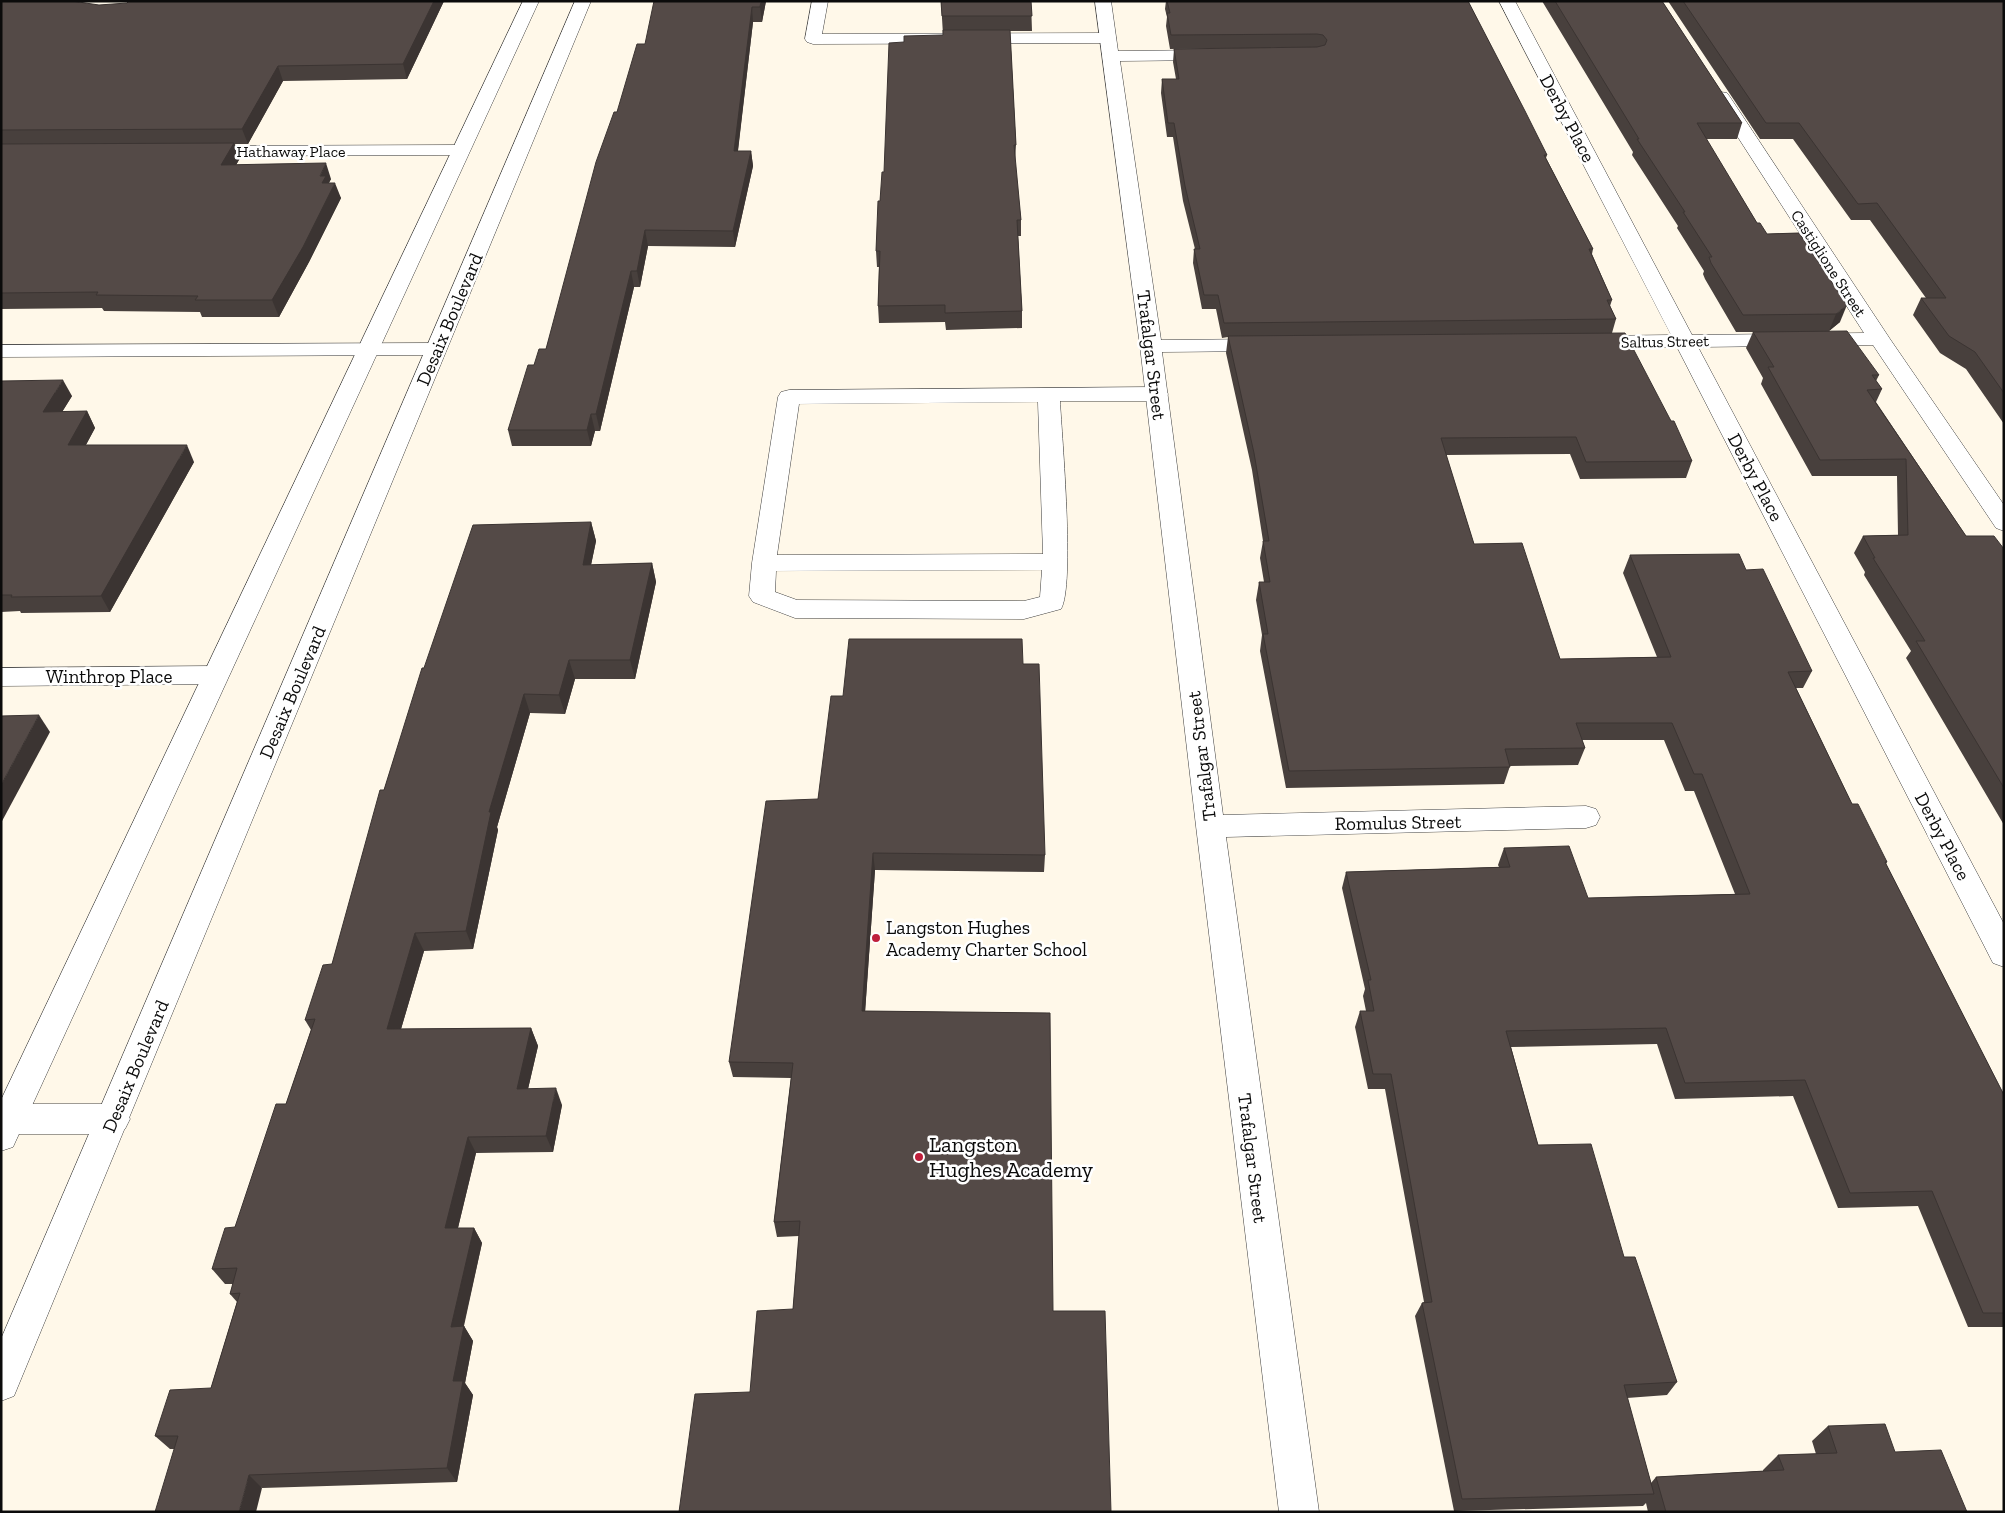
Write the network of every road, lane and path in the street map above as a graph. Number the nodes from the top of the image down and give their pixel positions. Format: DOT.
graph roads {
  1 [pos="531,1"];
  2 [pos="582,1"];
  3 [pos="820,1"];
  4 [pos="1103,1"];
  5 [pos="1507,1"];
  6 [pos="1109,47"];
  7 [pos="1227,55"];
  8 [pos="1712,84"];
  9 [pos="461,150"];
  10 [pos="181,151"];
  11 [pos="1879,339"];
  12 [pos="1685,341"];
  13 [pos="1576,342"];
  14 [pos="1280,345"];
  15 [pos="1151,346"];
  16 [pos="368,349"];
  17 [pos="436,349"];
  18 [pos="1,351"];
  19 [pos="1157,394"];
  20 [pos="1049,395"];
  21 [pos="2004,523"];
  22 [pos="1055,562"];
  23 [pos="764,563"];
  24 [pos="216,675"];
  25 [pos="1,677"];
  26 [pos="1586,817"];
  27 [pos="1210,826"];
  28 [pos="2004,954"];
  29 [pos="113,1119"];
  30 [pos="4,1124"];
  31 [pos="1,1383"];
  32 [pos="1299,1512"];
  1 -- 9 [label="street"];
  2 -- 17 [label="street, Desaix Boulevard"];
  3 -- 6 [label="street"];
  4 -- 6 [label="street, Trafalgar Street"];
  5 -- 12 [label="street, Derby Place"];
  6 -- 7 [label="street"];
  6 -- 15 [label="street, Trafalgar Street"];
  8 -- 11 [label="street, Castiglione Street"];
  9 -- 10 [label="street, Hathaway Place"];
  9 -- 16 [label="street"];
  11 -- 12 [label="street, Saltus Street"];
  11 -- 21 [label="street, Castiglione Street"];
  12 -- 13 [label="street, Saltus Street"];
  12 -- 28 [label="street, Derby Place"];
  14 -- 15 [label="street"];
  15 -- 19 [label="street, Trafalgar Street"];
  16 -- 17 [label="street"];
  16 -- 18 [label="street"];
  16 -- 24 [label="street"];
  17 -- 29 [label="street, Desaix Boulevard"];
  19 -- 20 [label="street"];
  19 -- 27 [label="street, Trafalgar Street"];
  20 -- 22 [label="street"];
  20 -- 23 [label="street"];
  22 -- 23 [label="street"];
  22 -- 23 [label="street"];
  24 -- 25 [label="street, Winthrop Place"];
  24 -- 30 [label="street"];
  26 -- 27 [label="street, Romulus Street"];
  27 -- 32 [label="street, Trafalgar Street"];
  29 -- 30 [label="street"];
  29 -- 31 [label="street, Desaix Boulevard"];
}
